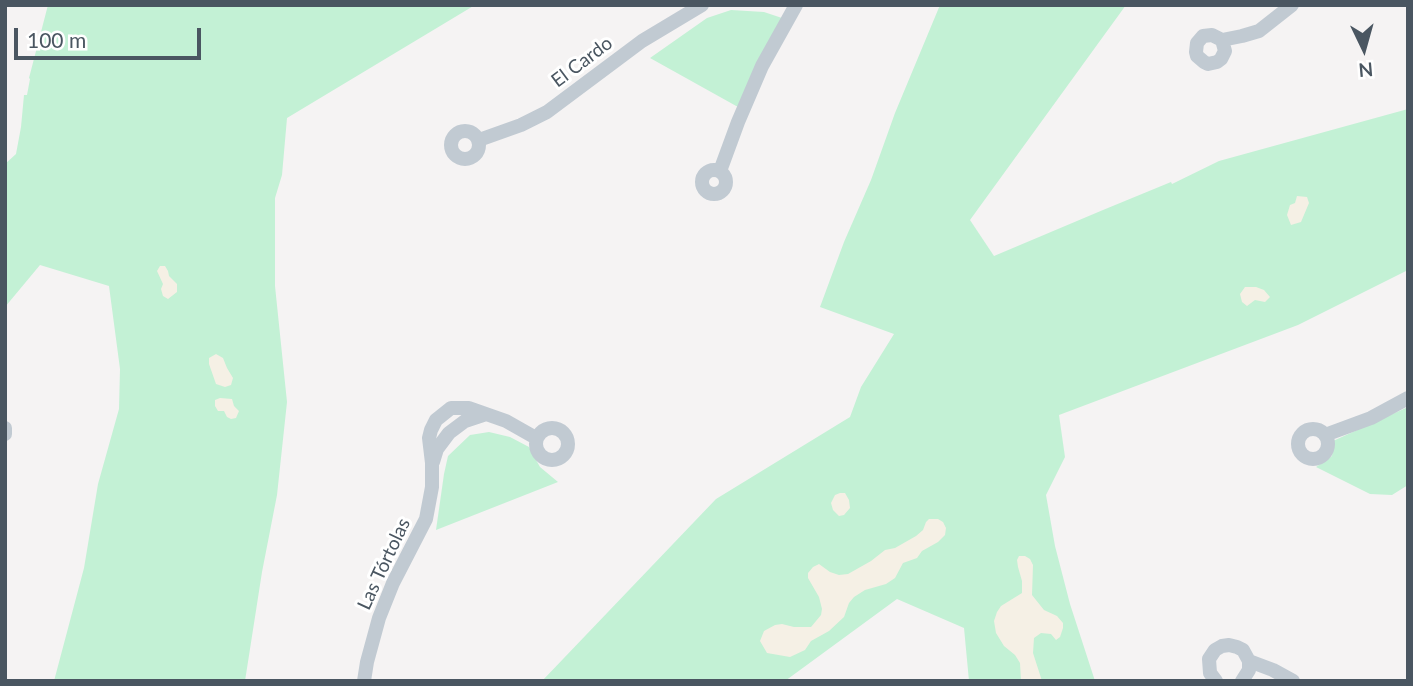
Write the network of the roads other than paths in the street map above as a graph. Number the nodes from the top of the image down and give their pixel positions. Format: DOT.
graph roads {
  1 [pos="702,5"];
  2 [pos="796,5"];
  3 [pos="1292,5"];
  4 [pos="1222,40"];
  5 [pos="479,140"];
  6 [pos="720,171"];
  7 [pos="1408,398"];
  8 [pos="5,428"];
  9 [pos="5,434"];
  10 [pos="1325,435"];
  11 [pos="536,439"];
  12 [pos="1249,662"];
  13 [pos="364,681"];
  14 [pos="1216,681"];
  15 [pos="1242,681"];
  16 [pos="1293,681"];
  1 -- 5 [label="street, El Cardo"];
  2 -- 6 [label="street"];
  3 -- 4 [label="street"];
  7 -- 10 [label="street"];
  8 -- 9 [label="street"];
  11 -- 13 [label="street, Las Tórtolas"];
  12 -- 14 [label="street"];
  12 -- 15 [label="street"];
  12 -- 16 [label="street"];
}
